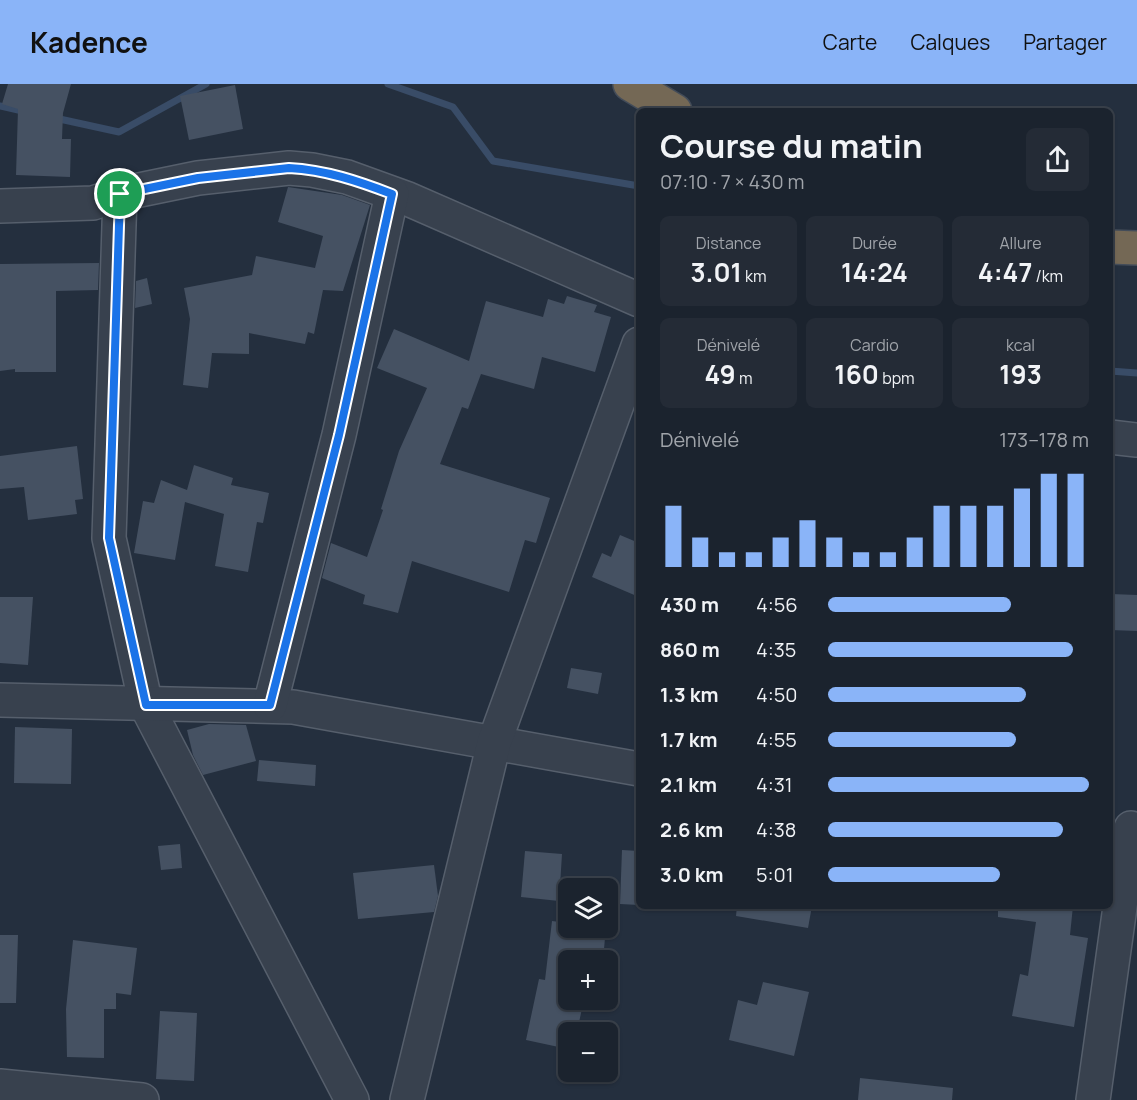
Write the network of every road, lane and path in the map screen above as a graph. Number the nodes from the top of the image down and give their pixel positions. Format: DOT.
graph roads {
  1 [pos="630,84"];
  2 [pos="670,108"];
  3 [pos="120,194"];
  4 [pos="392,194"];
  5 [pos="0,206"];
  6 [pos="1113,247"];
  7 [pos="1137,248"];
  8 [pos="636,299"];
  9 [pos="636,352"];
  10 [pos="1113,437"];
  11 [pos="1137,440"];
  12 [pos="0,700"];
  13 [pos="146,705"];
  14 [pos="270,705"];
  15 [pos="494,743"];
  16 [pos="636,768"];
  17 [pos="1126,826"];
  18 [pos="0,1086"];
  19 [pos="142,1100"];
  20 [pos="352,1100"];
  21 [pos="407,1100"];
  22 [pos="1093,1100"];
  1 -- 2 [label="highway"];
  3 -- 4 [label="street"];
  3 -- 5 [label="street"];
  3 -- 13 [label="street"];
  4 -- 8 [label="street"];
  4 -- 14 [label="street"];
  6 -- 7 [label="highway"];
  9 -- 15 [label="street"];
  10 -- 11 [label="street"];
  12 -- 13 [label="street"];
  13 -- 14 [label="street"];
  13 -- 20 [label="street"];
  14 -- 15 [label="street"];
  15 -- 16 [label="street"];
  15 -- 21 [label="street"];
  17 -- 22 [label="street"];
  18 -- 19 [label="street"];
}
